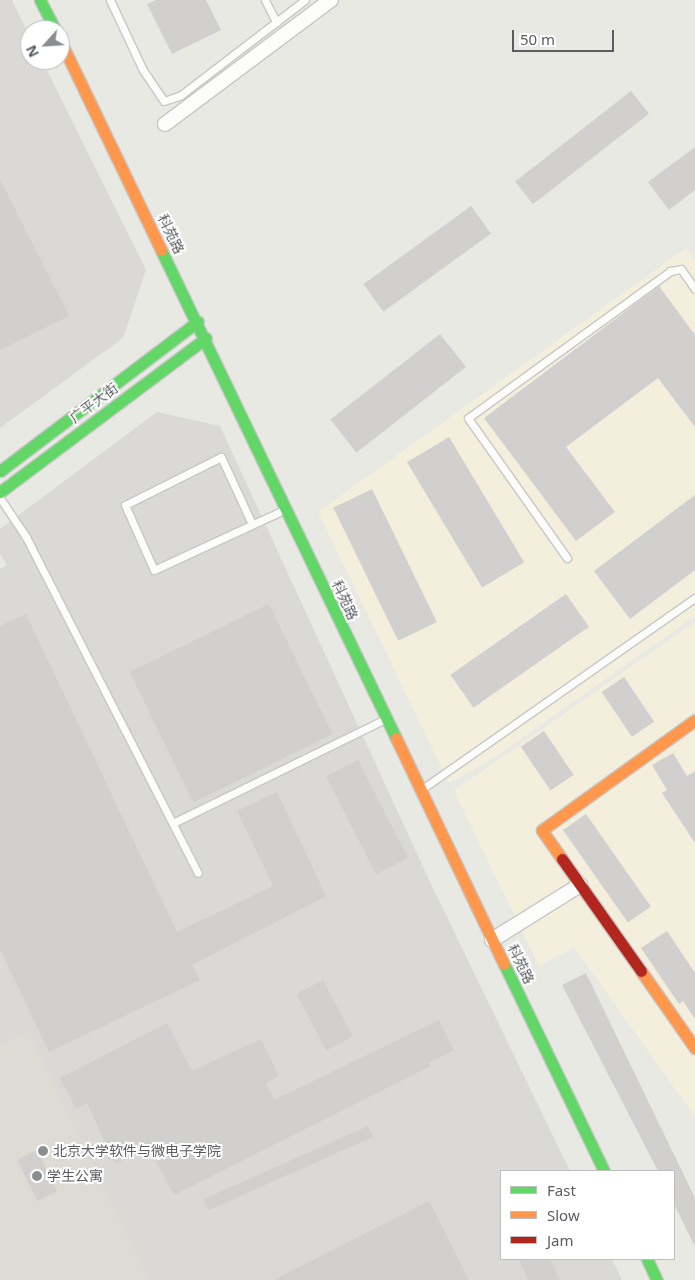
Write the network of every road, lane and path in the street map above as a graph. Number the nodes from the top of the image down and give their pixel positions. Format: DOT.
graph roads {
  1 [pos="40,0"];
  2 [pos="110,0"];
  3 [pos="265,0"];
  4 [pos="305,0"];
  5 [pos="331,0"];
  6 [pos="50,20"];
  7 [pos="276,22"];
  8 [pos="70,60"];
  9 [pos="165,124"];
  10 [pos="695,289"];
  11 [pos="198,321"];
  12 [pos="206,338"];
  13 [pos="0,471"];
  14 [pos="0,492"];
  15 [pos="0,498"];
  16 [pos="286,509"];
  17 [pos="252,524"];
  18 [pos="567,558"];
  19 [pos="695,598"];
  20 [pos="385,718"];
  21 [pos="695,720"];
  22 [pos="419,790"];
  23 [pos="173,823"];
  24 [pos="198,873"];
  25 [pos="580,884"];
  26 [pos="492,940"];
  27 [pos="695,1048"];
  28 [pos="604,1170"];
  29 [pos="647,1260"];
  30 [pos="657,1280"];
  1 -- 6 [label="street"];
  2 -- 7 [label="lane"];
  3 -- 7 [label="lane"];
  4 -- 7 [label="lane"];
  5 -- 9 [label="street"];
  8 -- 11 [label="street, 科苑路"];
  10 -- 18 [label="lane"];
  11 -- 12 [label="street, 科苑路"];
  11 -- 13 [label="street, 广平大街"];
  12 -- 14 [label="street, 广平大街"];
  12 -- 16 [label="street, 科苑路"];
  15 -- 23 [label="lane"];
  16 -- 17 [label="lane"];
  16 -- 20 [label="street, 科苑路"];
  17 -- 17 [label="lane"];
  19 -- 22 [label="lane"];
  20 -- 22 [label="street, 科苑路"];
  20 -- 23 [label="lane"];
  21 -- 25 [label="street"];
  22 -- 26 [label="street, 科苑路"];
  23 -- 24 [label="lane"];
  25 -- 26 [label="street"];
  25 -- 27 [label="street"];
  26 -- 28 [label="street, 科苑路"];
  29 -- 30 [label="street"];
}
